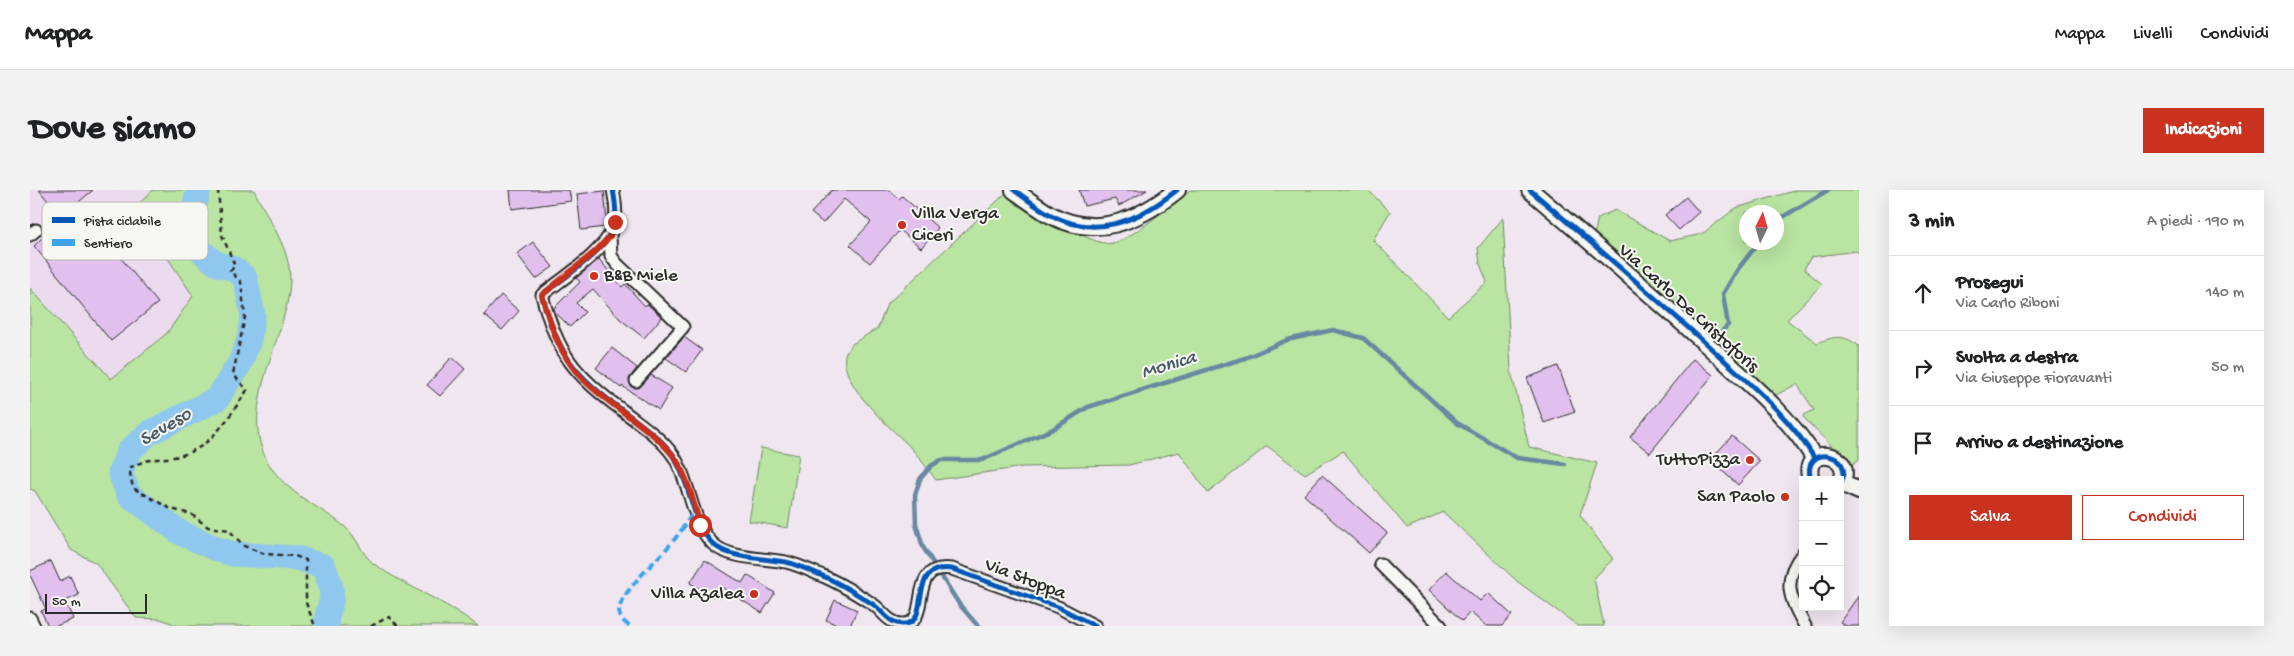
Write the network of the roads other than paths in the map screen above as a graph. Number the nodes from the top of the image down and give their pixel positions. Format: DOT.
graph roads {
  1 [pos="613,190"];
  2 [pos="1014,190"];
  3 [pos="1530,190"];
  4 [pos="1168,193"];
  5 [pos="610,236"];
  6 [pos="636,381"];
  7 [pos="1815,459"];
  8 [pos="1811,476"];
  9 [pos="1844,476"];
  10 [pos="1844,484"];
  11 [pos="1859,491"];
  12 [pos="1799,560"];
  13 [pos="1380,564"];
  14 [pos="30,618"];
  15 [pos="34,626"];
  16 [pos="1095,626"];
  17 [pos="1441,626"];
  18 [pos="1805,626"];
  1 -- 5 [label="street"];
  2 -- 4 [label="main road"];
  3 -- 7 [label="main road, Via Carlo De Cristoforis"];
  5 -- 6 [label="street"];
  5 -- 16 [label="street, Via Stoppa"];
  7 -- 8 [label="main road"];
  7 -- 9 [label="main road"];
  10 -- 11 [label="main road"];
  12 -- 18 [label="street"];
  13 -- 17 [label="street"];
  14 -- 15 [label="street"];
}
